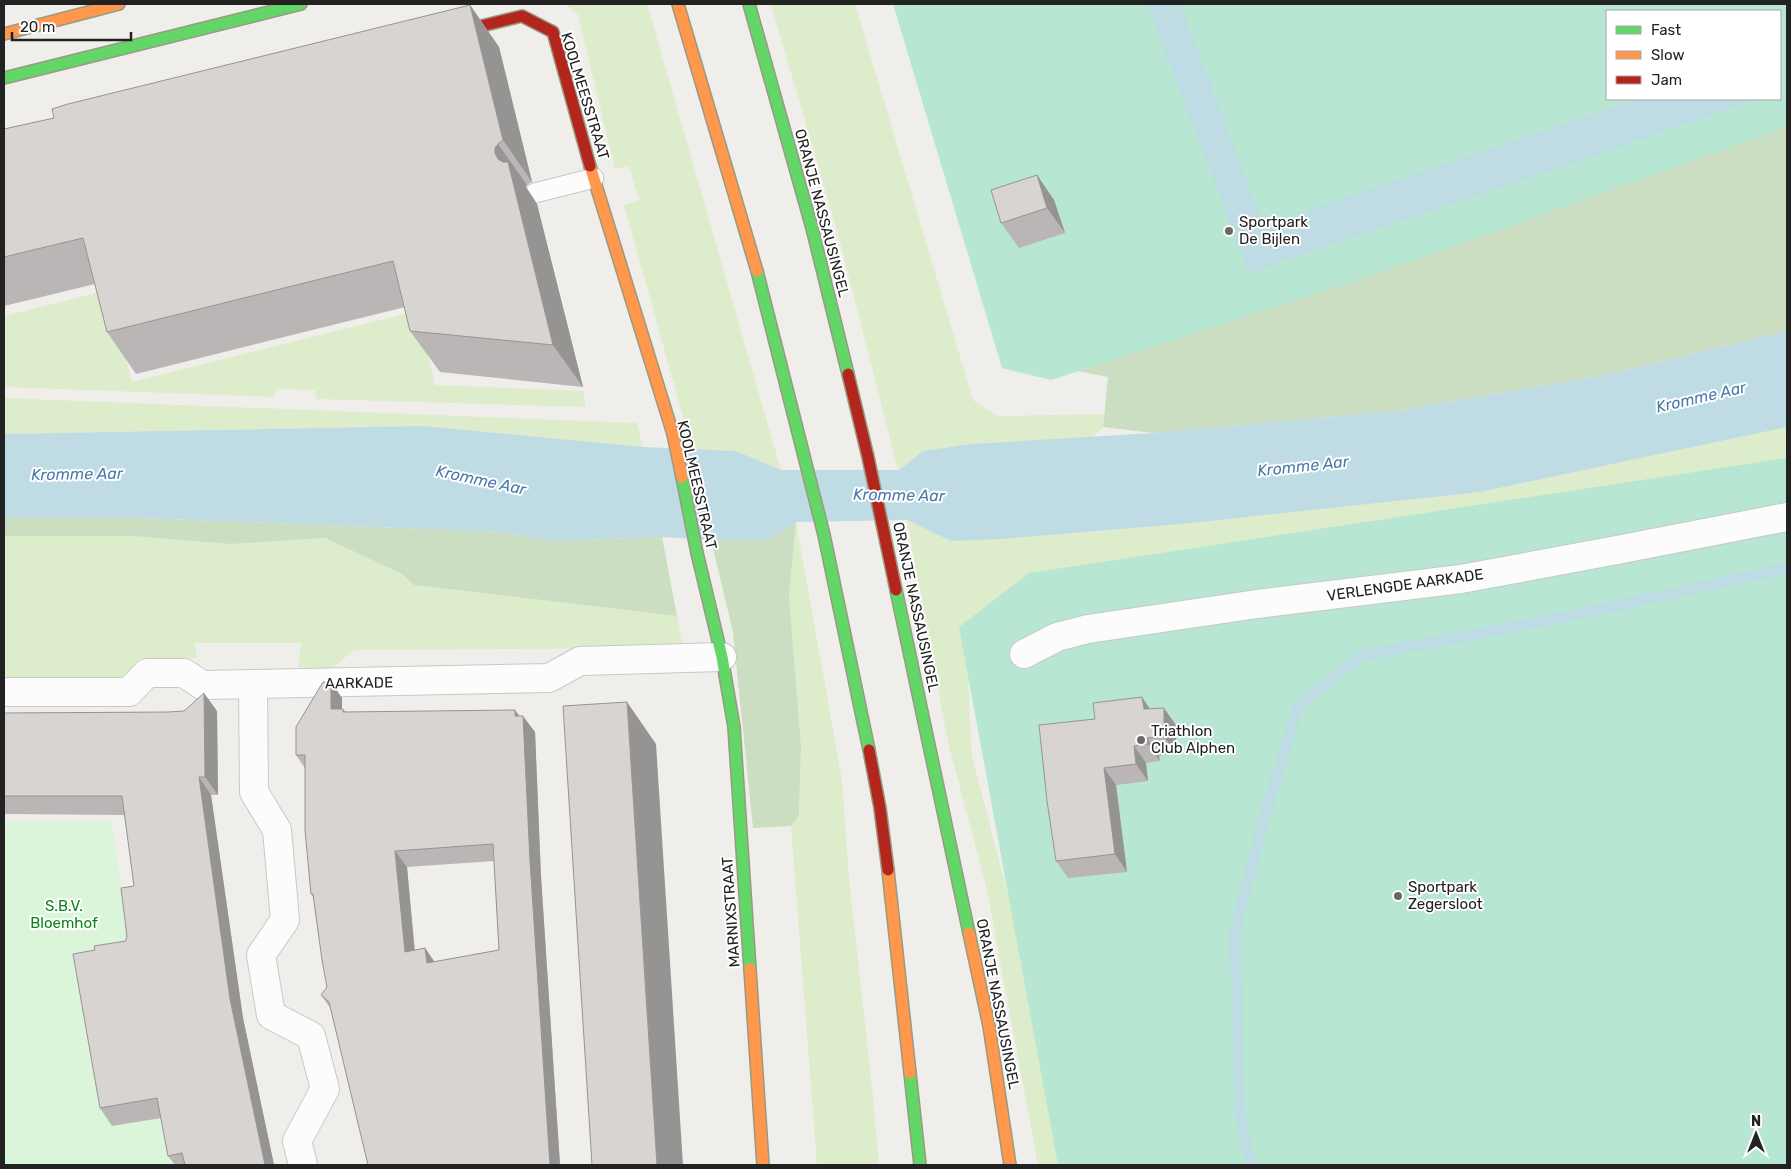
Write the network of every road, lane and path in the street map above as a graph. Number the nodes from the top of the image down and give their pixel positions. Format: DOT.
graph roads {
  1 [pos="118,4"];
  2 [pos="301,4"];
  3 [pos="678,4"];
  4 [pos="749,4"];
  5 [pos="4,34"];
  6 [pos="436,38"];
  7 [pos="4,78"];
  8 [pos="594,178"];
  9 [pos="535,193"];
  10 [pos="1787,517"];
  11 [pos="1024,654"];
  12 [pos="722,657"];
  13 [pos="253,685"];
  14 [pos="4,692"];
  15 [pos="303,1165"];
  16 [pos="763,1165"];
  17 [pos="920,1165"];
  18 [pos="1010,1165"];
  1 -- 5 [label="main road"];
  2 -- 7 [label="main road"];
  3 -- 17 [label="main road"];
  4 -- 18 [label="main road, ORANJE NASSAUSINGEL"];
  6 -- 8 [label="main road, KOOLMEESSTRAAT"];
  8 -- 9 [label="lane"];
  8 -- 12 [label="main road, KOOLMEESSTRAAT"];
  10 -- 11 [label="street, VERLENGDE AARKADE"];
  12 -- 13 [label="street, AARKADE"];
  12 -- 16 [label="main road, MARNIXSTRAAT"];
  13 -- 14 [label="street, AARKADE"];
  13 -- 15 [label="street"];
}
